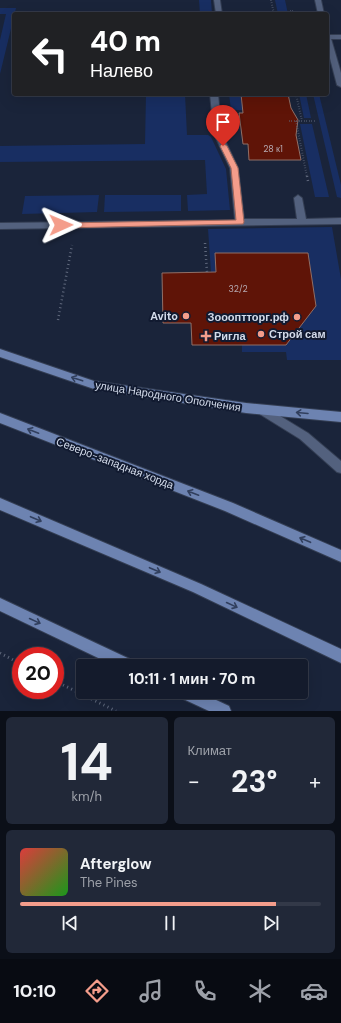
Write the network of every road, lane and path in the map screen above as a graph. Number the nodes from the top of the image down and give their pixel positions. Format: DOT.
graph roads {
  1 [pos="217,0"];
  2 [pos="271,0"];
  3 [pos="318,0"];
  4 [pos="290,11"];
  5 [pos="294,11"];
  6 [pos="219,12"];
  7 [pos="274,12"];
  8 [pos="321,12"];
  9 [pos="329,36"];
  10 [pos="341,37"];
  11 [pos="329,43"];
  12 [pos="341,85"];
  13 [pos="214,96"];
  14 [pos="296,96"];
  15 [pos="289,121"];
  16 [pos="296,121"];
  17 [pos="302,121"];
  18 [pos="315,121"];
  19 [pos="309,187"];
  20 [pos="298,198"];
  21 [pos="302,221"];
  22 [pos="341,221"];
  23 [pos="240,222"];
  24 [pos="204,223"];
  25 [pos="76,225"];
  26 [pos="0,226"];
  27 [pos="207,272"];
  28 [pos="58,320"];
  29 [pos="0,353"];
  30 [pos="262,410"];
  31 [pos="341,417"];
  32 [pos="0,418"];
  33 [pos="341,468"];
  34 [pos="0,504"];
  35 [pos="341,556"];
  36 [pos="0,604"];
  37 [pos="0,653"];
  38 [pos="341,656"];
  39 [pos="12,659"];
  40 [pos="114,659"];
  41 [pos="64,685"];
  42 [pos="199,699"];
  43 [pos="116,711"];
  44 [pos="224,711"];
  1 -- 6 [label="street"];
  2 -- 7 [label="path"];
  3 -- 8 [label="street"];
  4 -- 5 [label="path"];
  9 -- 10 [label="street"];
  11 -- 12 [label="street"];
  13 -- 23 [label="street"];
  14 -- 17 [label="path"];
  15 -- 16 [label="path"];
  16 -- 17 [label="path"];
  16 -- 19 [label="path"];
  17 -- 18 [label="path"];
  20 -- 21 [label="street"];
  21 -- 22 [label="street"];
  21 -- 23 [label="street"];
  23 -- 24 [label="street"];
  24 -- 25 [label="street"];
  24 -- 27 [label="path"];
  25 -- 26 [label="street"];
  25 -- 28 [label="path"];
  30 -- 29 [label="main road, улица Народного Ополчения, one-way"];
  31 -- 30 [label="main road, улица Народного Ополчения, one-way"];
  30 -- 33 [label="street"];
  35 -- 32 [label="main road, Северо-западная хорда, one-way"];
  34 -- 38 [label="main road, one-way"];
  36 -- 40 [label="main road, one-way"];
  37 -- 39 [label="path"];
  41 -- 43 [label="path"];
  42 -- 44 [label="main road"];
}
